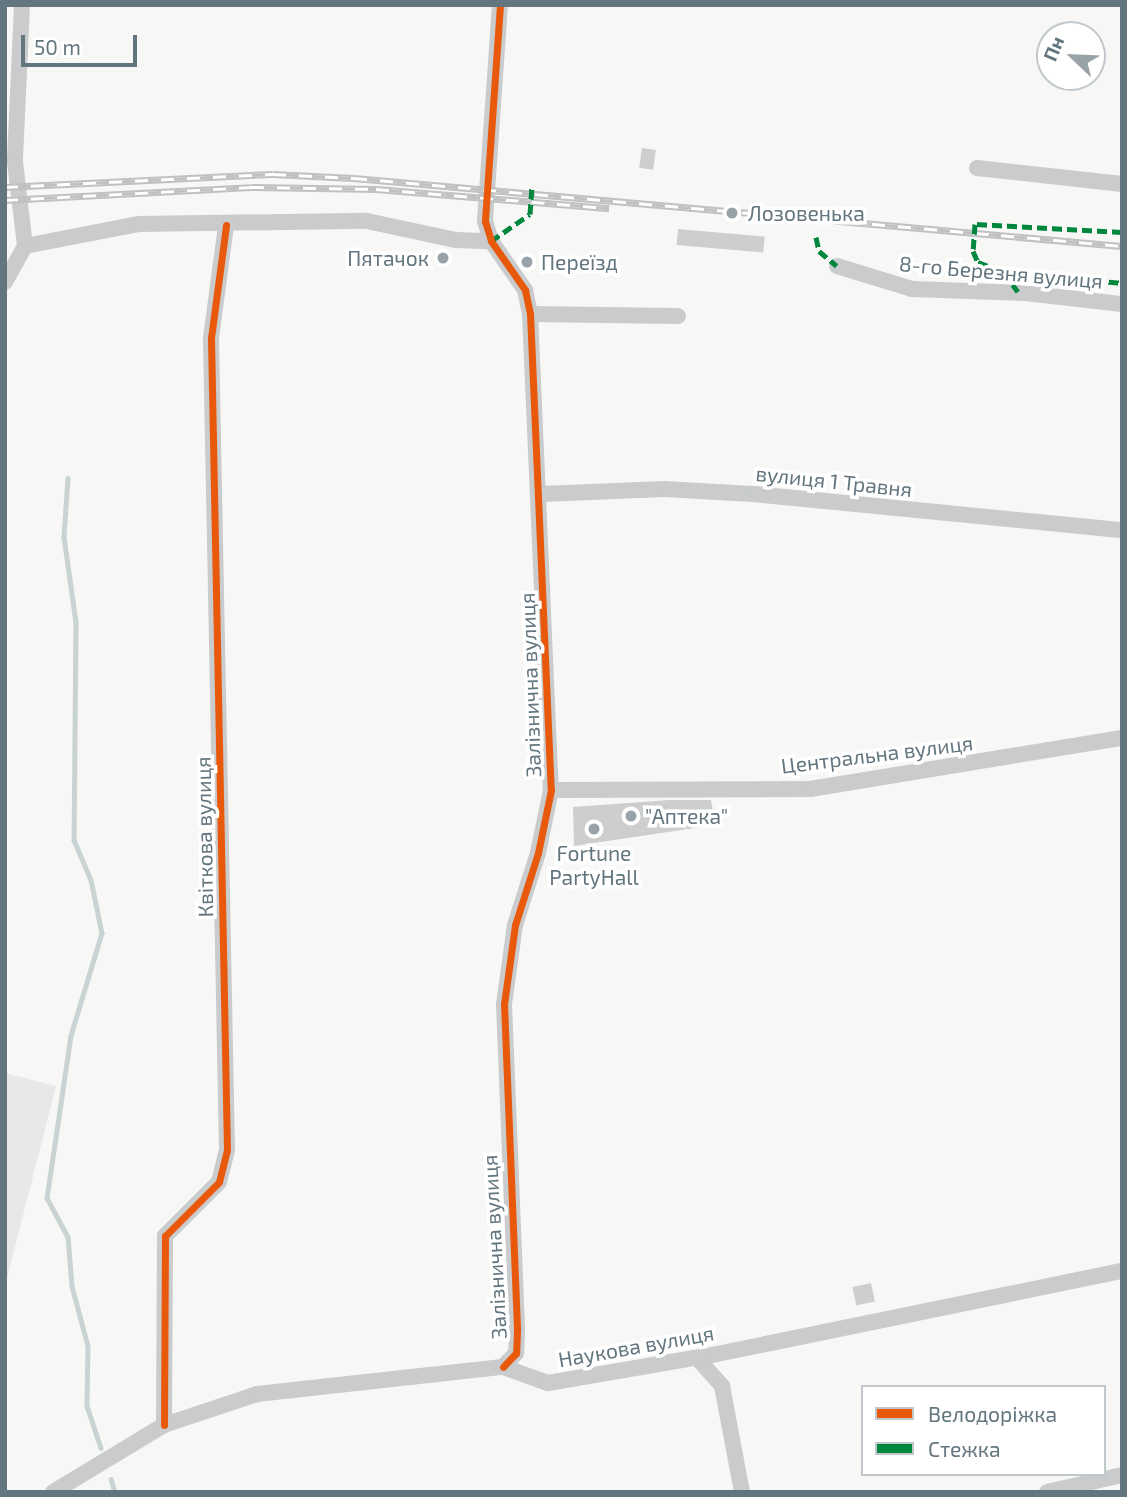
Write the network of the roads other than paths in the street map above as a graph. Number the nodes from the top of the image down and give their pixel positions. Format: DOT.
graph roads {
  1 [pos="22,5"];
  2 [pos="500,5"];
  3 [pos="977,168"];
  4 [pos="1122,184"];
  5 [pos="226,225"];
  6 [pos="491,241"];
  7 [pos="25,246"];
  8 [pos="838,266"];
  9 [pos="5,282"];
  10 [pos="1122,304"];
  11 [pos="530,314"];
  12 [pos="678,316"];
  13 [pos="542,495"];
  14 [pos="1122,530"];
  15 [pos="1122,738"];
  16 [pos="551,790"];
  17 [pos="1122,1271"];
  18 [pos="697,1358"];
  19 [pos="503,1367"];
  20 [pos="164,1425"];
  21 [pos="1122,1475"];
  22 [pos="61,1489"];
  23 [pos="1071,1489"];
  24 [pos="742,1492"];
  25 [pos="1047,1492"];
  1 -- 7 [label="street"];
  2 -- 6 [label="street"];
  3 -- 4 [label="street"];
  5 -- 6 [label="street"];
  5 -- 7 [label="street"];
  5 -- 20 [label="street, Квіткова вулиця"];
  6 -- 11 [label="street, Залізнична вулиця"];
  7 -- 9 [label="street"];
  8 -- 10 [label="street, 8-го Березня вулиця"];
  11 -- 12 [label="street"];
  11 -- 13 [label="street, Залізнична вулиця"];
  13 -- 14 [label="street, вулиця 1 Травня"];
  13 -- 16 [label="street, Залізнична вулиця"];
  15 -- 16 [label="street, Центральна вулиця"];
  16 -- 19 [label="street, Залізнична вулиця"];
  17 -- 18 [label="street, Наукова вулиця"];
  18 -- 19 [label="street, Наукова вулиця"];
  18 -- 24 [label="street"];
  19 -- 20 [label="street, Наукова вулиця"];
  20 -- 22 [label="street, Наукова вулиця"];
  21 -- 23 [label="street"];
  23 -- 25 [label="street"];
}
